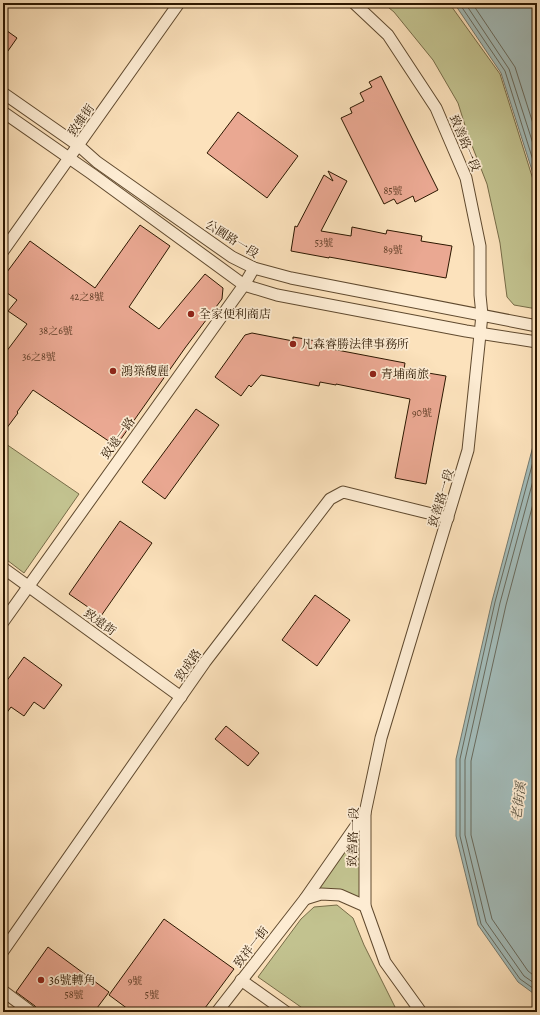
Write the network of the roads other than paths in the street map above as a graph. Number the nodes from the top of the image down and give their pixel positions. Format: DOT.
graph roads {
  1 [pos="179,3"];
  2 [pos="354,3"];
  3 [pos="3,93"];
  4 [pos="3,112"];
  5 [pos="79,146"];
  6 [pos="69,158"];
  7 [pos="3,251"];
  8 [pos="254,268"];
  9 [pos="244,286"];
  10 [pos="482,315"];
  11 [pos="537,326"];
  12 [pos="480,333"];
  13 [pos="537,342"];
  14 [pos="448,518"];
  15 [pos="3,568"];
  16 [pos="28,586"];
  17 [pos="3,622"];
  18 [pos="181,697"];
  19 [pos="365,813"];
  20 [pos="305,899"];
  21 [pos="365,906"];
  22 [pos="3,951"];
  23 [pos="241,980"];
  24 [pos="3,991"];
  25 [pos="31,1012"];
  26 [pos="217,1012"];
  27 [pos="286,1012"];
  28 [pos="421,1012"];
  1 -- 5 [label="street, 致維街"];
  2 -- 10 [label="street, 致善路一段"];
  3 -- 5 [label="street, 公園路一段"];
  4 -- 6 [label="street"];
  5 -- 6 [label="street, 致維街"];
  5 -- 8 [label="street, 公園路一段"];
  6 -- 7 [label="street, 致維街"];
  6 -- 9 [label="street"];
  8 -- 9 [label="street, 致遠一路"];
  8 -- 10 [label="street, 公園路一段"];
  9 -- 12 [label="street"];
  9 -- 16 [label="street, 致遠一路"];
  10 -- 11 [label="street, 公園路一段"];
  10 -- 12 [label="street, 致善路一段"];
  12 -- 13 [label="street"];
  12 -- 14 [label="street, 致善路一段"];
  14 -- 18 [label="street, 致成路"];
  14 -- 19 [label="street, 致善路一段"];
  15 -- 16 [label="street, 致遠街"];
  16 -- 17 [label="street, 致遠一路"];
  16 -- 18 [label="street, 致遠街"];
  18 -- 22 [label="street, 致成路"];
  19 -- 20 [label="street, 致祥一街"];
  19 -- 21 [label="street, 致善路一段"];
  20 -- 21 [label="street"];
  20 -- 23 [label="street, 致祥一街"];
  21 -- 28 [label="street, 致善路一段"];
  23 -- 26 [label="street, 致祥一街"];
  23 -- 27 [label="street"];
  24 -- 25 [label="street"];
}
